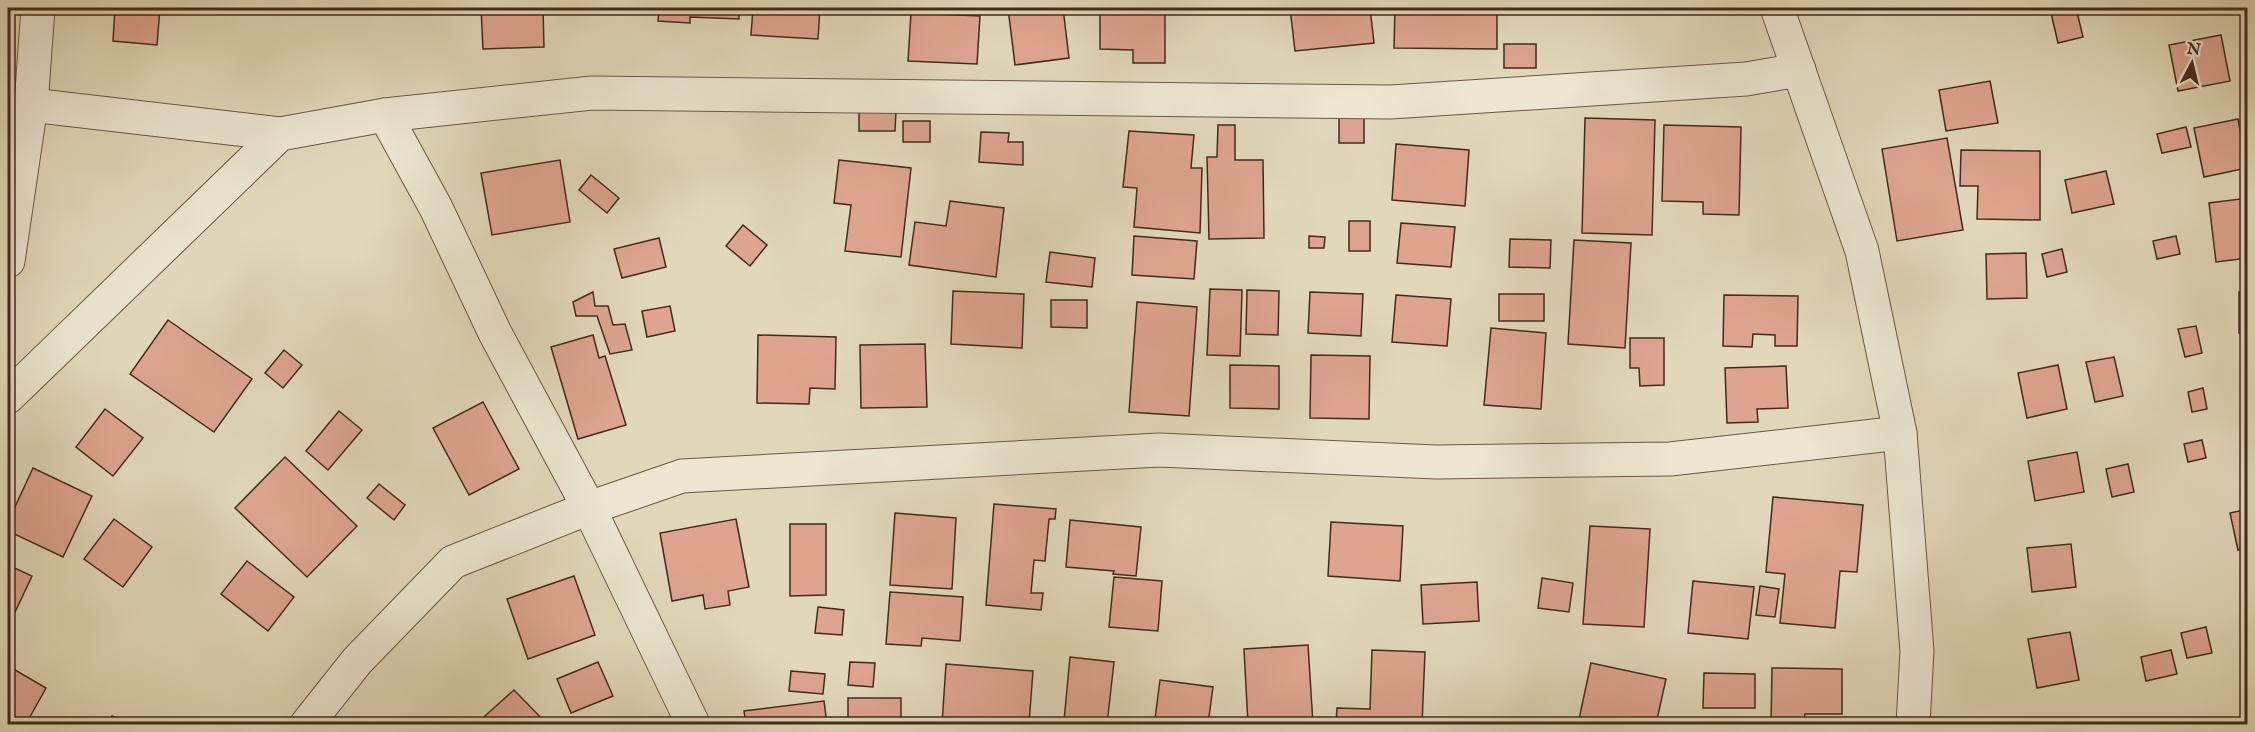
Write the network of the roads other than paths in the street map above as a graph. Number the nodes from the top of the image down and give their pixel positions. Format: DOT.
graph roads {
  1 [pos="38,8"];
  2 [pos="1777,8"];
  3 [pos="1799,70"];
  4 [pos="31,105"];
  5 [pos="385,115"];
  6 [pos="280,134"];
  7 [pos="8,261"];
  8 [pos="8,397"];
  9 [pos="1900,433"];
  10 [pos="589,508"];
  11 [pos="307,724"];
  12 [pos="693,724"];
  13 [pos="1913,724"];
  1 -- 4 [label="street"];
  2 -- 3 [label="street"];
  3 -- 5 [label="street"];
  3 -- 9 [label="street"];
  4 -- 6 [label="street"];
  4 -- 7 [label="street"];
  5 -- 6 [label="street"];
  5 -- 10 [label="street"];
  6 -- 8 [label="street"];
  9 -- 10 [label="street"];
  9 -- 13 [label="street"];
  10 -- 11 [label="street"];
  10 -- 12 [label="street"];
}
